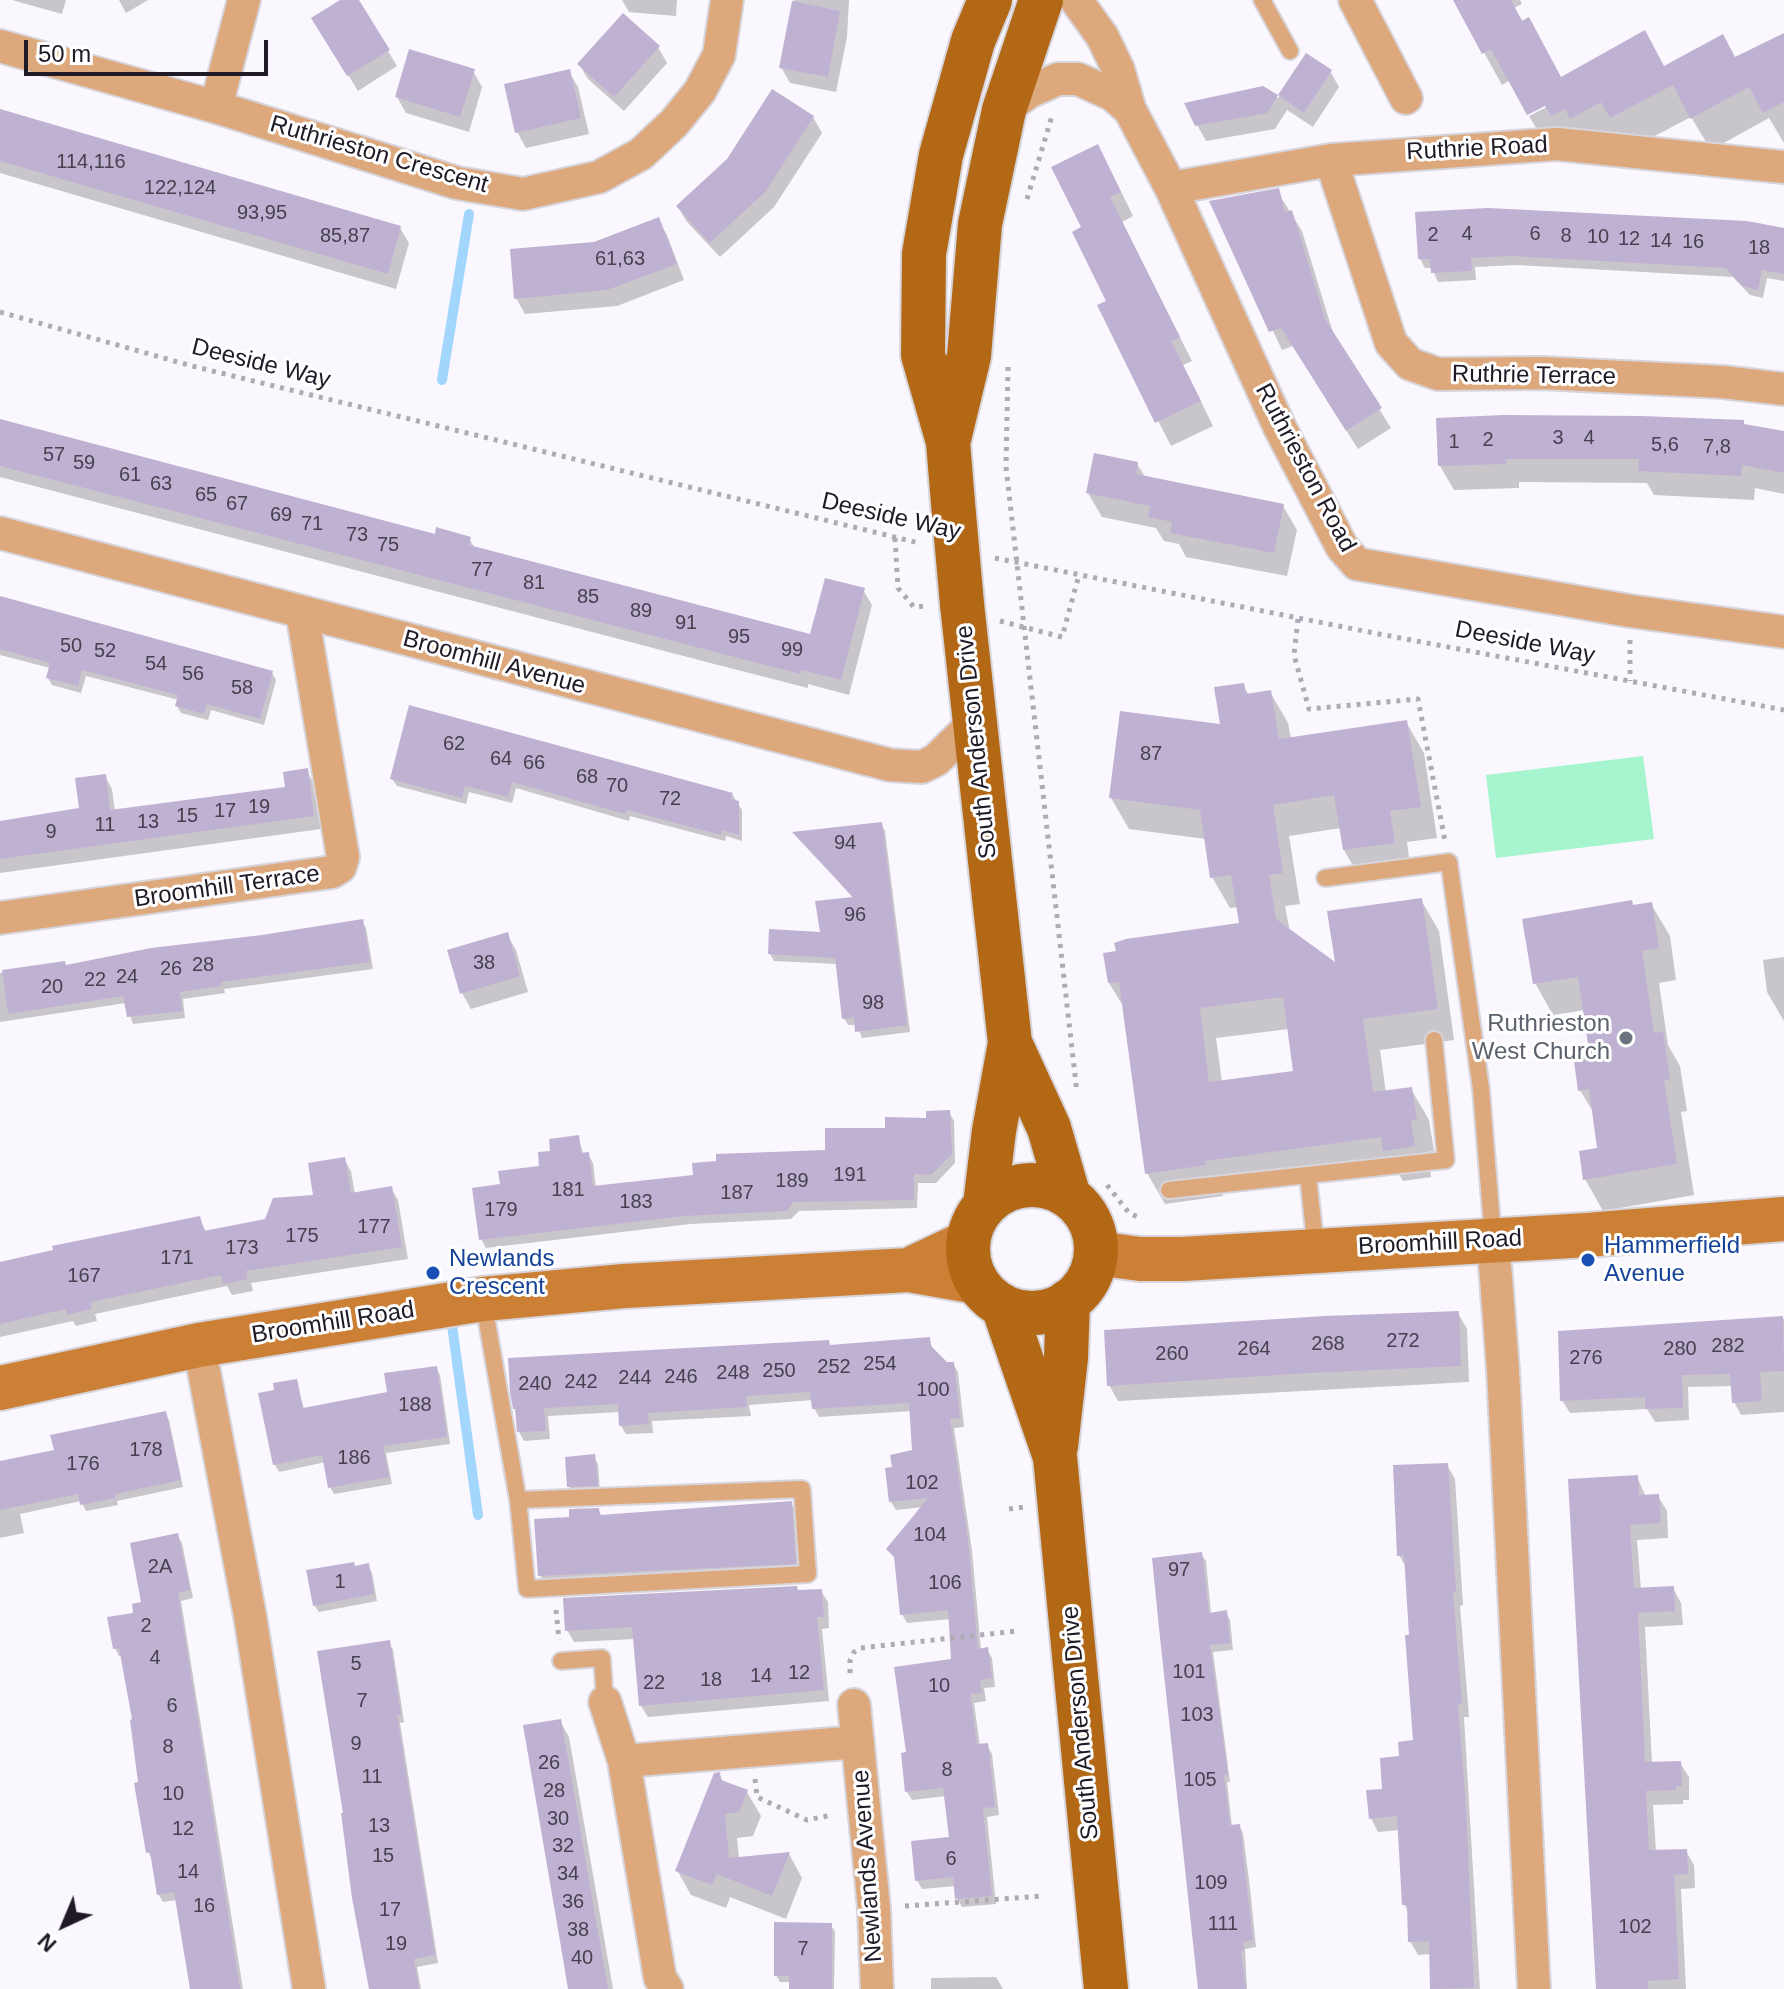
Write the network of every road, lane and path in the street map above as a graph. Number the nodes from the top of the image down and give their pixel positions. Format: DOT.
graph roads {
  1 [pos="244,0"];
  2 [pos="727,0"];
  3 [pos="990,0"];
  4 [pos="1041,0"];
  5 [pos="1076,0"];
  6 [pos="1262,0"];
  7 [pos="1355,0"];
  8 [pos="0,46"];
  9 [pos="1290,51"];
  10 [pos="1078,79"];
  11 [pos="1406,98"];
  12 [pos="216,107"];
  13 [pos="1004,110"];
  14 [pos="1130,110"];
  15 [pos="1331,160"];
  16 [pos="1784,167"];
  17 [pos="1171,188"];
  18 [pos="1026,205"];
  19 [pos="0,312"];
  20 [pos="1008,362"];
  21 [pos="1784,389"];
  22 [pos="948,442"];
  23 [pos="0,533"];
  24 [pos="895,538"];
  25 [pos="925,544"];
  26 [pos="987,556"];
  27 [pos="1017,563"];
  28 [pos="1079,575"];
  29 [pos="962,604"];
  30 [pos="914,607"];
  31 [pos="302,612"];
  32 [pos="1298,619"];
  33 [pos="1026,629"];
  34 [pos="1784,632"];
  35 [pos="1784,710"];
  36 [pos="975,722"];
  37 [pos="1449,862"];
  38 [pos="1325,878"];
  39 [pos="0,918"];
  40 [pos="1434,1040"];
  41 [pos="1010,1043"];
  42 [pos="1077,1096"];
  43 [pos="1308,1176"];
  44 [pos="1085,1185"];
  45 [pos="1169,1190"];
  46 [pos="1784,1219"];
  47 [pos="1493,1239"];
  48 [pos="1316,1251"];
  49 [pos="1096,1253"];
  50 [pos="983,1259"];
  51 [pos="1177,1260"];
  52 [pos="483,1299"];
  53 [pos="1068,1301"];
  54 [pos="199,1345"];
  55 [pos="0,1388"];
  56 [pos="1055,1457"];
  57 [pos="518,1500"];
  58 [pos="554,1587"];
  59 [pos="1017,1631"];
  60 [pos="561,1661"];
  61 [pos="605,1702"];
  62 [pos="854,1705"];
  63 [pos="858,1742"];
  64 [pos="752,1751"];
  65 [pos="624,1761"];
  66 [pos="865,1809"];
  67 [pos="1043,1896"];
  68 [pos="874,1908"];
  69 [pos="309,1989"];
  70 [pos="667,1989"];
  71 [pos="877,1989"];
  72 [pos="1106,1989"];
  73 [pos="1534,1989"];
  1 -- 12 [label="street"];
  2 -- 12 [label="street, Ruthrieston Crescent"];
  3 -- 22 [label="main road, South Anderson Drive"];
  4 -- 13 [label="main road, South Anderson Drive"];
  5 -- 14 [label="street, Ruthrieston Road"];
  6 -- 9 [label="lane"];
  7 -- 11 [label="street"];
  8 -- 12 [label="street, Ruthrieston Crescent"];
  10 -- 13 [label="street"];
  10 -- 14 [label="street, Ruthrieston Road"];
  10 -- 18 [label="path"];
  13 -- 22 [label="main road, South Anderson Drive"];
  14 -- 17 [label="street, Ruthrieston Road"];
  15 -- 16 [label="street, Ruthrie Road"];
  15 -- 17 [label="street, Ruthrie Road"];
  15 -- 21 [label="street, Ruthrie Terrace"];
  17 -- 34 [label="street, Ruthrieston Road"];
  19 -- 24 [label="path, Deeside Way"];
  20 -- 27 [label="path"];
  22 -- 29 [label="main road, South Anderson Drive, bridge"];
  23 -- 31 [label="street, Broomhill Avenue"];
  24 -- 25 [label="path, Deeside Way"];
  24 -- 30 [label="path"];
  26 -- 27 [label="path, Deeside Way"];
  27 -- 28 [label="path, Deeside Way"];
  27 -- 33 [label="path"];
  28 -- 32 [label="path, Deeside Way"];
  28 -- 33 [label="path"];
  29 -- 33 [label="path"];
  29 -- 36 [label="main road, South Anderson Drive"];
  31 -- 36 [label="street, Broomhill Avenue"];
  31 -- 39 [label="street, Broomhill Terrace"];
  32 -- 35 [label="path, Deeside Way"];
  32 -- 37 [label="path"];
  33 -- 42 [label="path"];
  36 -- 41 [label="main road, South Anderson Drive"];
  37 -- 38 [label="lane"];
  37 -- 47 [label="lane"];
  40 -- 43 [label="lane"];
  41 -- 44 [label="main road"];
  41 -- 50 [label="main road"];
  43 -- 45 [label="lane"];
  43 -- 48 [label="lane"];
  44 -- 49 [label="main road"];
  44 -- 50 [label="main road"];
  44 -- 51 [label="path"];
  46 -- 47 [label="street, Broomhill Road"];
  47 -- 48 [label="street, Broomhill Road"];
  47 -- 73 [label="street"];
  48 -- 51 [label="street, Broomhill Road"];
  49 -- 51 [label="street, Broomhill Road"];
  49 -- 53 [label="main road"];
  50 -- 52 [label="street, Broomhill Road"];
  50 -- 53 [label="main road"];
  50 -- 56 [label="main road"];
  52 -- 54 [label="street, Broomhill Road"];
  52 -- 57 [label="lane"];
  53 -- 56 [label="main road"];
  54 -- 55 [label="street, Broomhill Road"];
  54 -- 69 [label="street"];
  56 -- 72 [label="main road, South Anderson Drive"];
  57 -- 58 [label="lane"];
  57 -- 58 [label="lane"];
  58 -- 60 [label="path"];
  59 -- 62 [label="path"];
  60 -- 61 [label="lane"];
  61 -- 65 [label="street"];
  62 -- 63 [label="street, Newlands Avenue"];
  63 -- 64 [label="street, Newlands Avenue"];
  63 -- 66 [label="street, Newlands Avenue"];
  64 -- 65 [label="street, Newlands Avenue"];
  64 -- 66 [label="path"];
  65 -- 70 [label="street"];
  66 -- 68 [label="street, Newlands Avenue"];
  67 -- 68 [label="path"];
  68 -- 71 [label="street, Newlands Avenue"];
}
